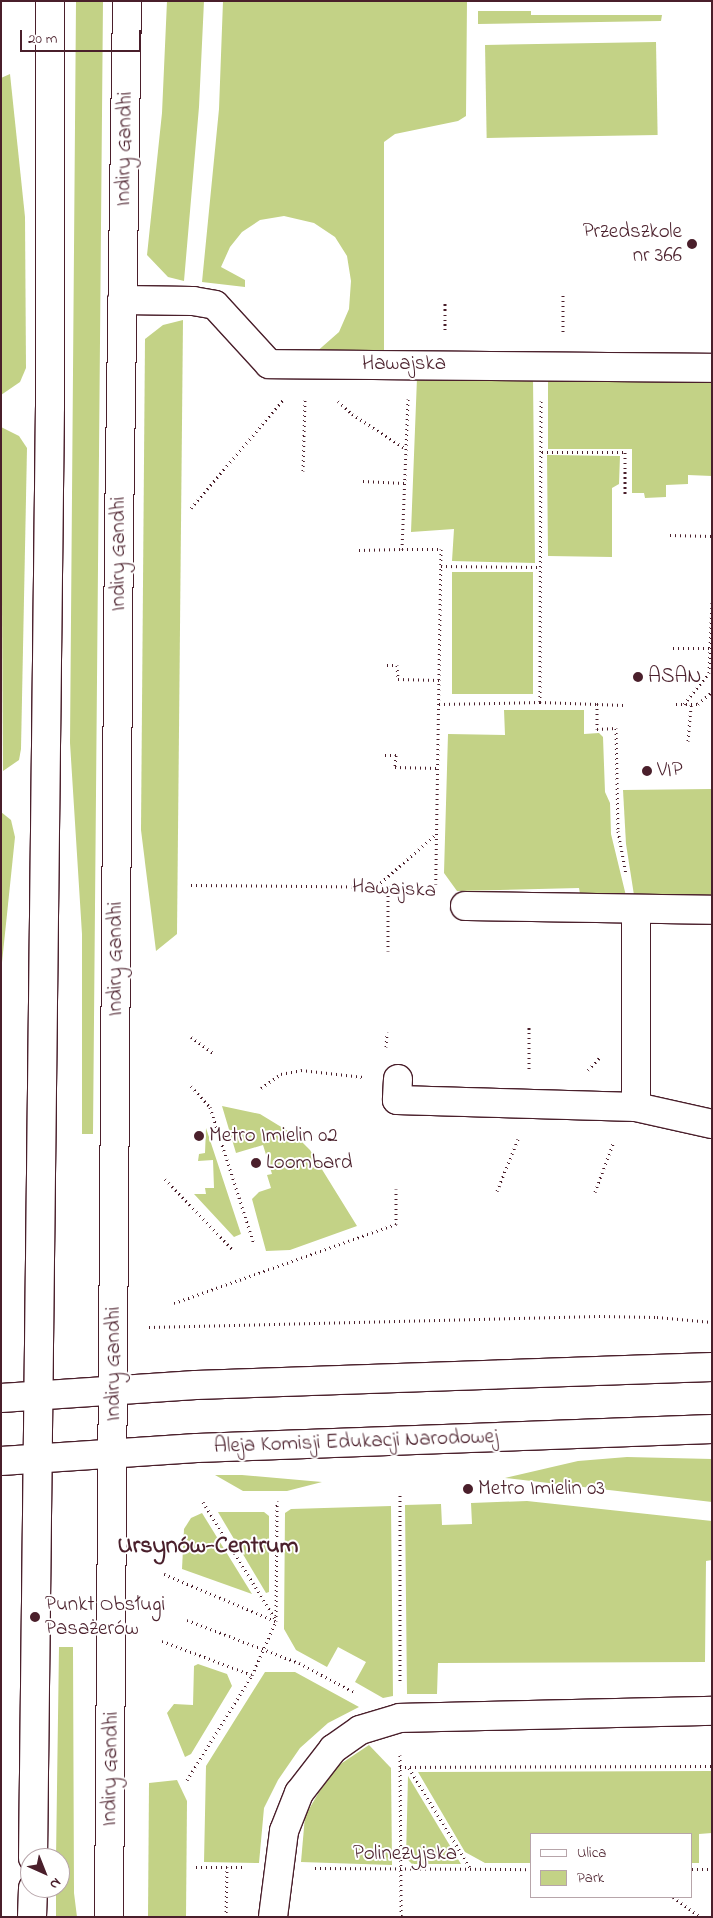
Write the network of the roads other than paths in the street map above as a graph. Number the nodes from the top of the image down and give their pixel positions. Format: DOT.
graph roads {
  1 [pos="50,1"];
  2 [pos="128,1"];
  3 [pos="122,300"];
  4 [pos="712,368"];
  5 [pos="465,906"];
  6 [pos="636,909"];
  7 [pos="712,910"];
  8 [pos="398,1079"];
  9 [pos="636,1108"];
  10 [pos="712,1124"];
  11 [pos="712,1367"];
  12 [pos="114,1390"];
  13 [pos="37,1396"];
  14 [pos="1,1398"];
  15 [pos="712,1429"];
  16 [pos="113,1454"];
  17 [pos="36,1459"];
  18 [pos="1,1461"];
  19 [pos="712,1711"];
  20 [pos="33,1848"];
  21 [pos="32,1898"];
  22 [pos="32,1917"];
  23 [pos="109,1917"];
  24 [pos="273,1917"];
  1 -- 13 [label="street"];
  2 -- 3 [label="street, Indiry Gandhi"];
  3 -- 4 [label="street, Hawajska"];
  3 -- 12 [label="street, Indiry Gandhi"];
  5 -- 6 [label="street, Hawajska"];
  6 -- 7 [label="street, Hawajska"];
  6 -- 9 [label="street"];
  8 -- 9 [label="street"];
  9 -- 10 [label="street"];
  11 -- 12 [label="street"];
  12 -- 13 [label="street"];
  12 -- 16 [label="street, Indiry Gandhi"];
  13 -- 14 [label="street"];
  13 -- 17 [label="street"];
  15 -- 16 [label="street, Aleja Komisji Edukacji Narodowej"];
  16 -- 17 [label="street, Aleja Komisji Edukacji Narodowej"];
  16 -- 23 [label="street, Indiry Gandhi"];
  17 -- 18 [label="street, Aleja Komisji Edukacji Narodowej"];
  17 -- 20 [label="street"];
  19 -- 24 [label="street"];
  21 -- 22 [label="street"];
}
